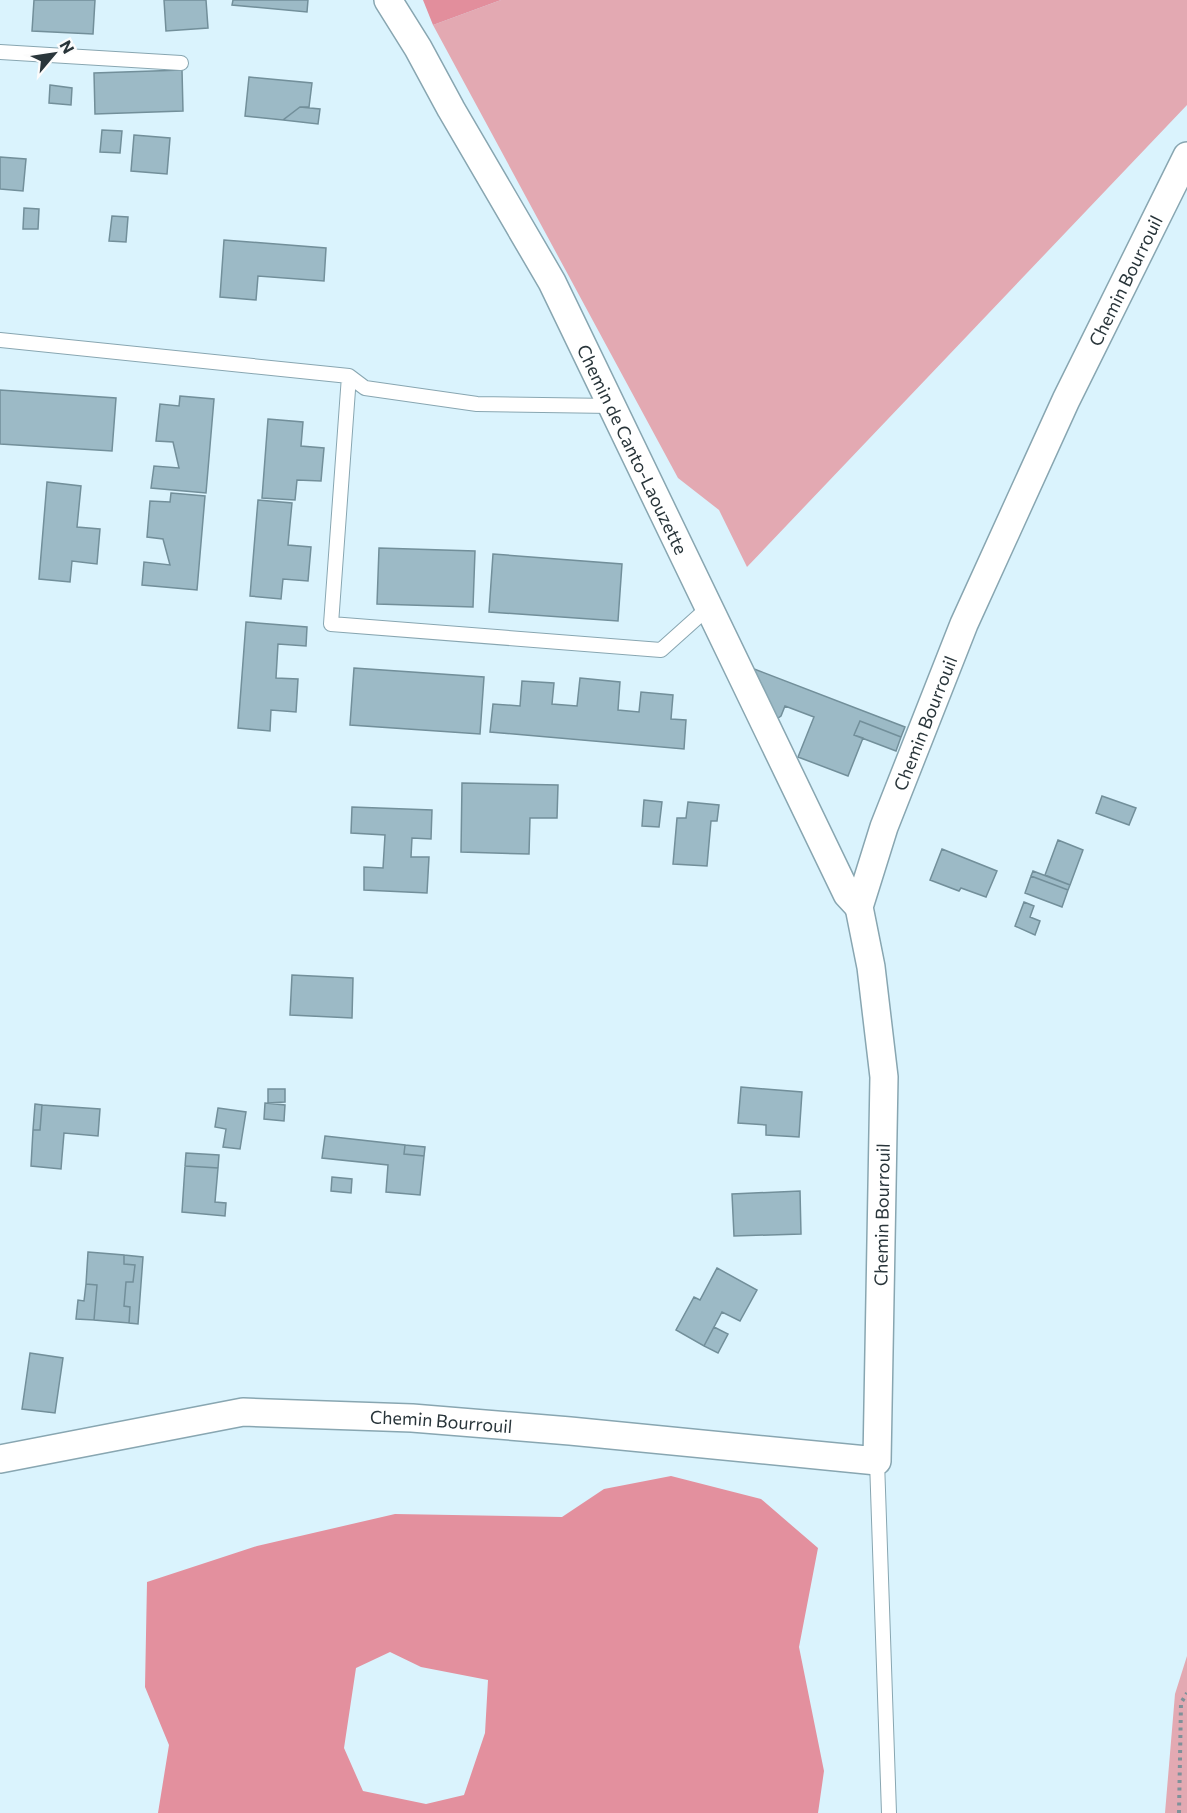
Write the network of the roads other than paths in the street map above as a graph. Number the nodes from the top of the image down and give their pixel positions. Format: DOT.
graph roads {
  1 [pos="388,0"];
  2 [pos="0,52"];
  3 [pos="180,63"];
  4 [pos="1187,156"];
  5 [pos="0,340"];
  6 [pos="348,376"];
  7 [pos="612,405"];
  8 [pos="709,607"];
  9 [pos="859,907"];
  10 [pos="0,1459"];
  11 [pos="877,1461"];
  12 [pos="889,1813"];
  1 -- 7 [label="street, Chemin de Canto-Laouzette"];
  2 -- 3 [label="lane"];
  4 -- 9 [label="street, Chemin Bourrouil"];
  5 -- 6 [label="lane"];
  6 -- 7 [label="lane"];
  6 -- 8 [label="lane"];
  7 -- 8 [label="street, Chemin de Canto-Laouzette"];
  8 -- 9 [label="street, Chemin de Canto-Laouzette"];
  9 -- 11 [label="street, Chemin Bourrouil"];
  10 -- 11 [label="street, Chemin Bourrouil"];
  11 -- 12 [label="lane"];
}
